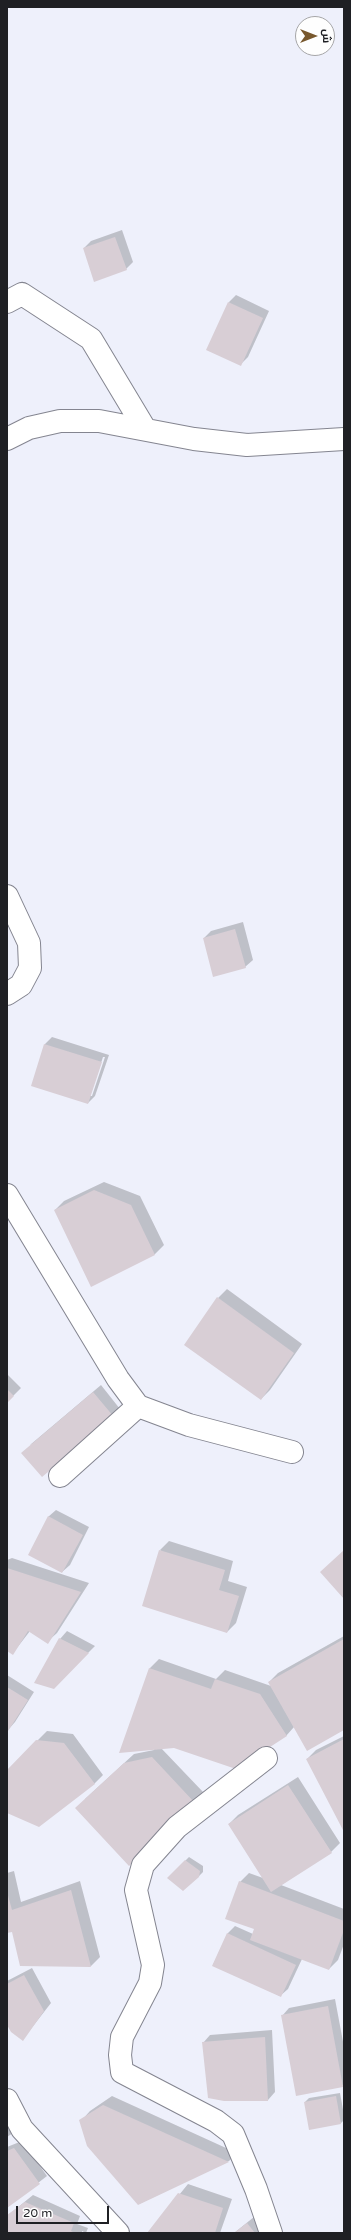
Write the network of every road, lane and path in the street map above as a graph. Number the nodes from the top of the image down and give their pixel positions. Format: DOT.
graph roads {
  1 [pos="7,302"];
  2 [pos="145,429"];
  3 [pos="7,439"];
  4 [pos="344,439"];
  5 [pos="7,896"];
  6 [pos="7,994"];
  7 [pos="7,1195"];
  8 [pos="138,1406"];
  9 [pos="292,1452"];
  10 [pos="60,1476"];
  11 [pos="266,1758"];
  12 [pos="7,2100"];
  13 [pos="118,2233"];
  14 [pos="271,2233"];
  1 -- 2 [label="street"];
  2 -- 3 [label="street"];
  2 -- 4 [label="street"];
  5 -- 6 [label="street"];
  7 -- 8 [label="street"];
  8 -- 9 [label="street"];
  8 -- 10 [label="street"];
  11 -- 14 [label="street"];
  12 -- 13 [label="street"];
}
